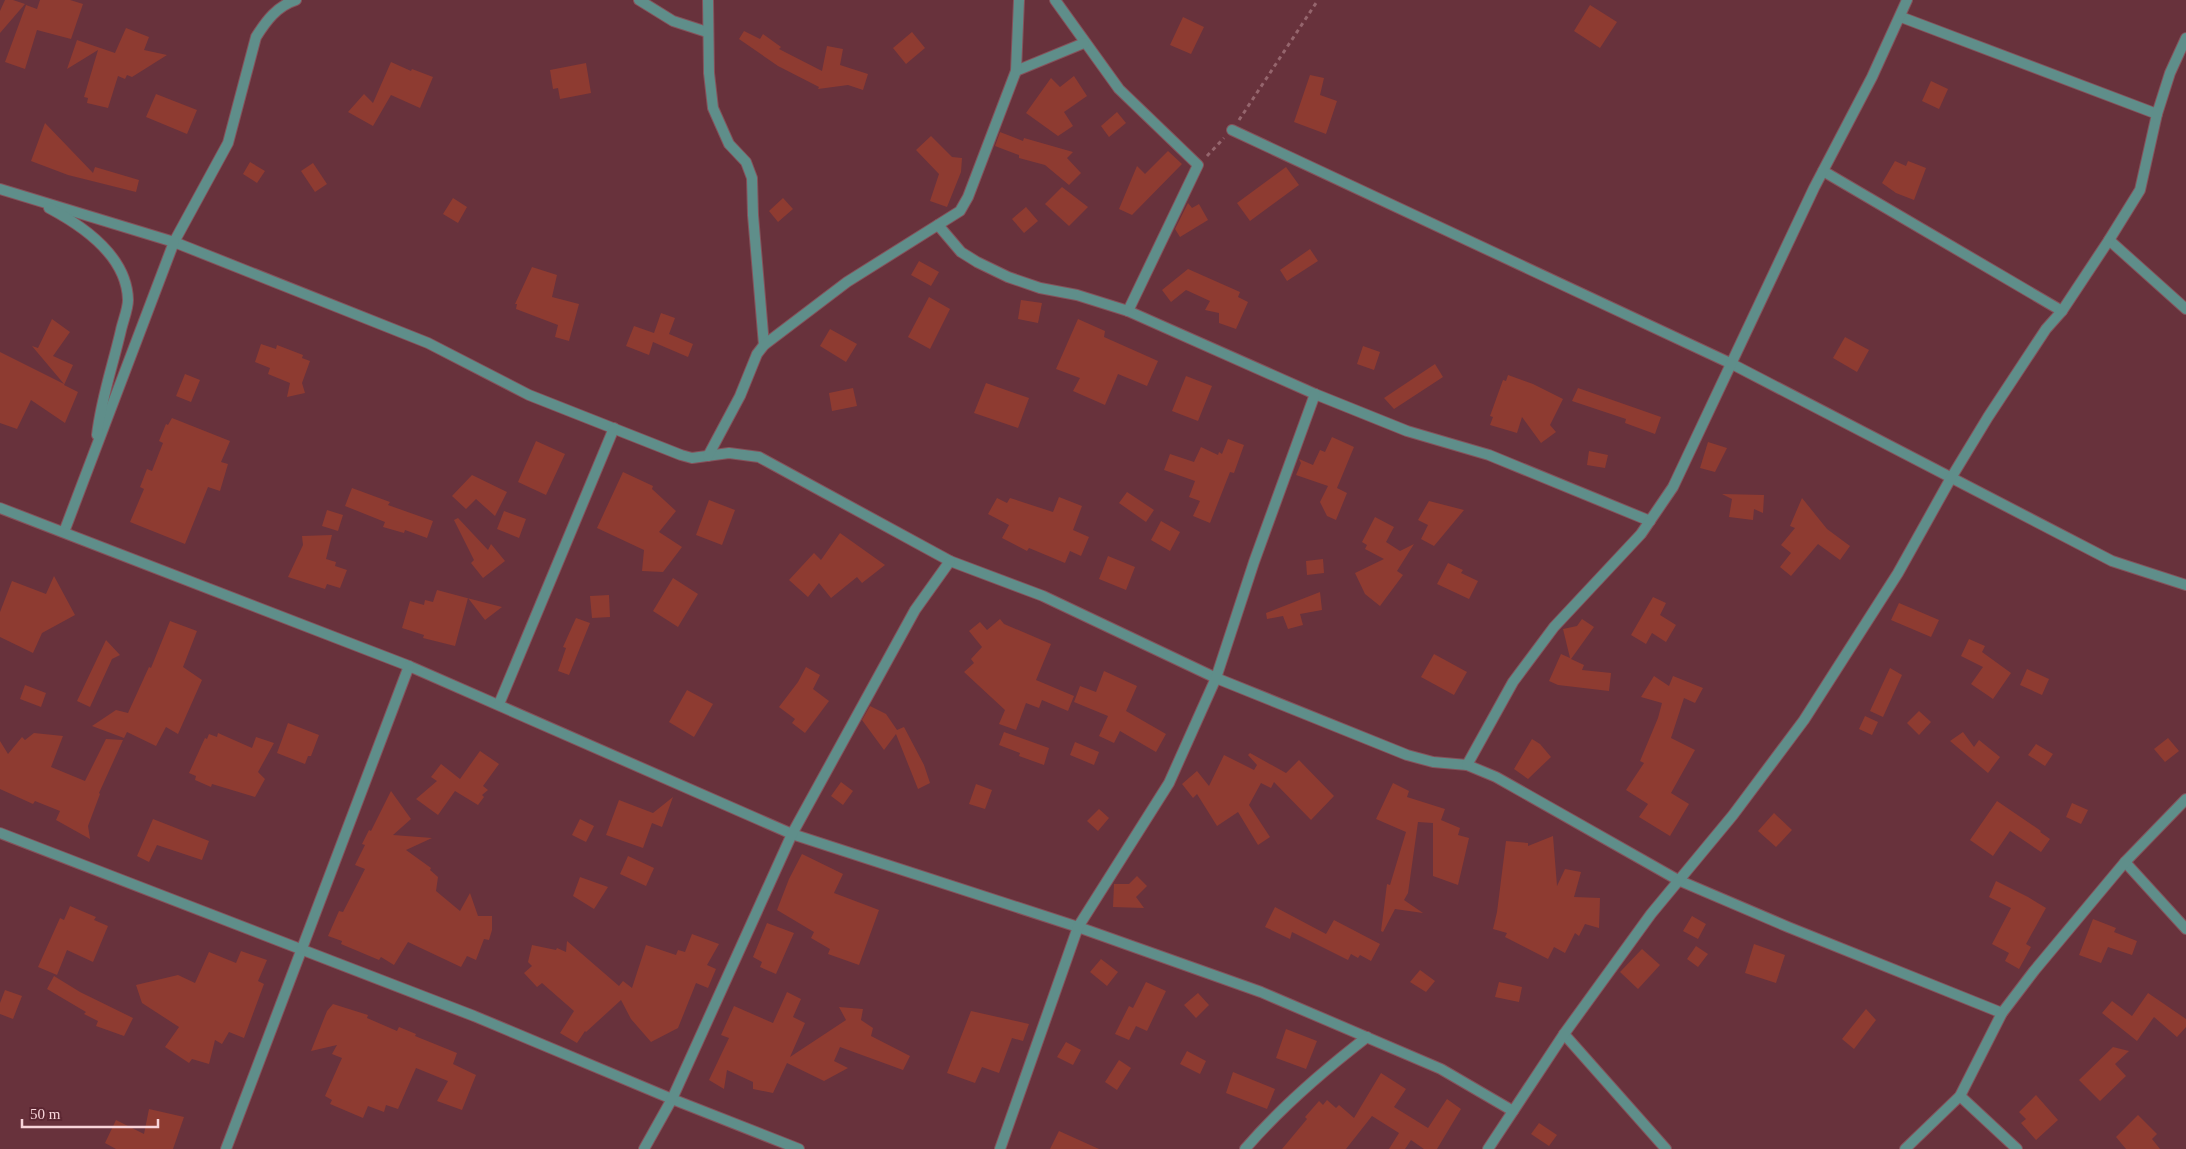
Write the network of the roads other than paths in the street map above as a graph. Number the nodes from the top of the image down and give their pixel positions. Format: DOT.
graph roads {
  1 [pos="296,0"];
  2 [pos="639,0"];
  3 [pos="708,0"];
  4 [pos="1020,0"];
  5 [pos="1055,0"];
  6 [pos="1907,0"];
  7 [pos="1901,17"];
  8 [pos="707,32"];
  9 [pos="2186,38"];
  10 [pos="1084,43"];
  11 [pos="1016,71"];
  12 [pos="2157,114"];
  13 [pos="1232,130"];
  14 [pos="1823,171"];
  15 [pos="0,189"];
  16 [pos="25,196"];
  17 [pos="938,225"];
  18 [pos="2110,240"];
  19 [pos="174,242"];
  20 [pos="2186,309"];
  21 [pos="1128,311"];
  22 [pos="2062,311"];
  23 [pos="764,344"];
  24 [pos="1732,364"];
  25 [pos="1314,394"];
  26 [pos="614,428"];
  27 [pos="95,451"];
  28 [pos="708,456"];
  29 [pos="1950,478"];
  30 [pos="0,508"];
  31 [pos="1650,521"];
  32 [pos="64,532"];
  33 [pos="950,561"];
  34 [pos="2186,585"];
  35 [pos="409,666"];
  36 [pos="1216,678"];
  37 [pos="499,704"];
  38 [pos="1467,765"];
  39 [pos="2186,799"];
  40 [pos="0,833"];
  41 [pos="792,834"];
  42 [pos="2125,862"];
  43 [pos="1678,880"];
  44 [pos="1078,927"];
  45 [pos="2186,929"];
  46 [pos="302,950"];
  47 [pos="2002,1012"];
  48 [pos="1564,1034"];
  49 [pos="1367,1037"];
  50 [pos="1960,1096"];
  51 [pos="672,1099"];
  52 [pos="1513,1111"];
  53 [pos="226,1149"];
  54 [pos="644,1149"];
  55 [pos="800,1149"];
  56 [pos="1000,1149"];
  57 [pos="1245,1149"];
  58 [pos="1488,1149"];
  59 [pos="1666,1149"];
  60 [pos="1905,1149"];
  61 [pos="2017,1149"];
  1 -- 19 [label="street"];
  2 -- 8 [label="street"];
  3 -- 8 [label="street"];
  4 -- 11 [label="street"];
  5 -- 10 [label="street"];
  6 -- 7 [label="street"];
  7 -- 12 [label="street"];
  7 -- 14 [label="street"];
  8 -- 23 [label="street"];
  9 -- 12 [label="street"];
  10 -- 11 [label="street"];
  10 -- 21 [label="street"];
  11 -- 17 [label="street"];
  12 -- 18 [label="street"];
  13 -- 24 [label="street"];
  14 -- 22 [label="street"];
  14 -- 24 [label="street"];
  15 -- 16 [label="street"];
  16 -- 19 [label="street"];
  16 -- 27 [label="street"];
  17 -- 21 [label="street"];
  17 -- 23 [label="street"];
  18 -- 20 [label="street"];
  18 -- 22 [label="street"];
  19 -- 26 [label="street"];
  19 -- 27 [label="street"];
  21 -- 25 [label="street"];
  22 -- 29 [label="street"];
  23 -- 28 [label="street"];
  24 -- 29 [label="street"];
  24 -- 31 [label="street"];
  25 -- 31 [label="street"];
  25 -- 36 [label="street"];
  26 -- 28 [label="street"];
  26 -- 37 [label="street"];
  27 -- 32 [label="street"];
  28 -- 33 [label="street"];
  29 -- 34 [label="street"];
  29 -- 43 [label="street"];
  30 -- 32 [label="street"];
  31 -- 38 [label="street"];
  32 -- 35 [label="street"];
  33 -- 36 [label="street"];
  33 -- 41 [label="street"];
  35 -- 37 [label="street"];
  35 -- 46 [label="street"];
  36 -- 38 [label="street"];
  36 -- 44 [label="street"];
  37 -- 41 [label="street"];
  38 -- 43 [label="street"];
  39 -- 42 [label="street"];
  40 -- 46 [label="street"];
  41 -- 44 [label="street"];
  41 -- 51 [label="street"];
  42 -- 45 [label="street"];
  42 -- 47 [label="street"];
  43 -- 47 [label="street"];
  43 -- 48 [label="street"];
  44 -- 49 [label="street"];
  44 -- 56 [label="street"];
  46 -- 51 [label="street"];
  46 -- 53 [label="street"];
  47 -- 50 [label="street"];
  48 -- 52 [label="street"];
  48 -- 59 [label="street"];
  49 -- 52 [label="street"];
  49 -- 57 [label="street"];
  50 -- 60 [label="street"];
  50 -- 61 [label="street"];
  51 -- 54 [label="street"];
  51 -- 55 [label="street"];
  52 -- 58 [label="street"];
}
